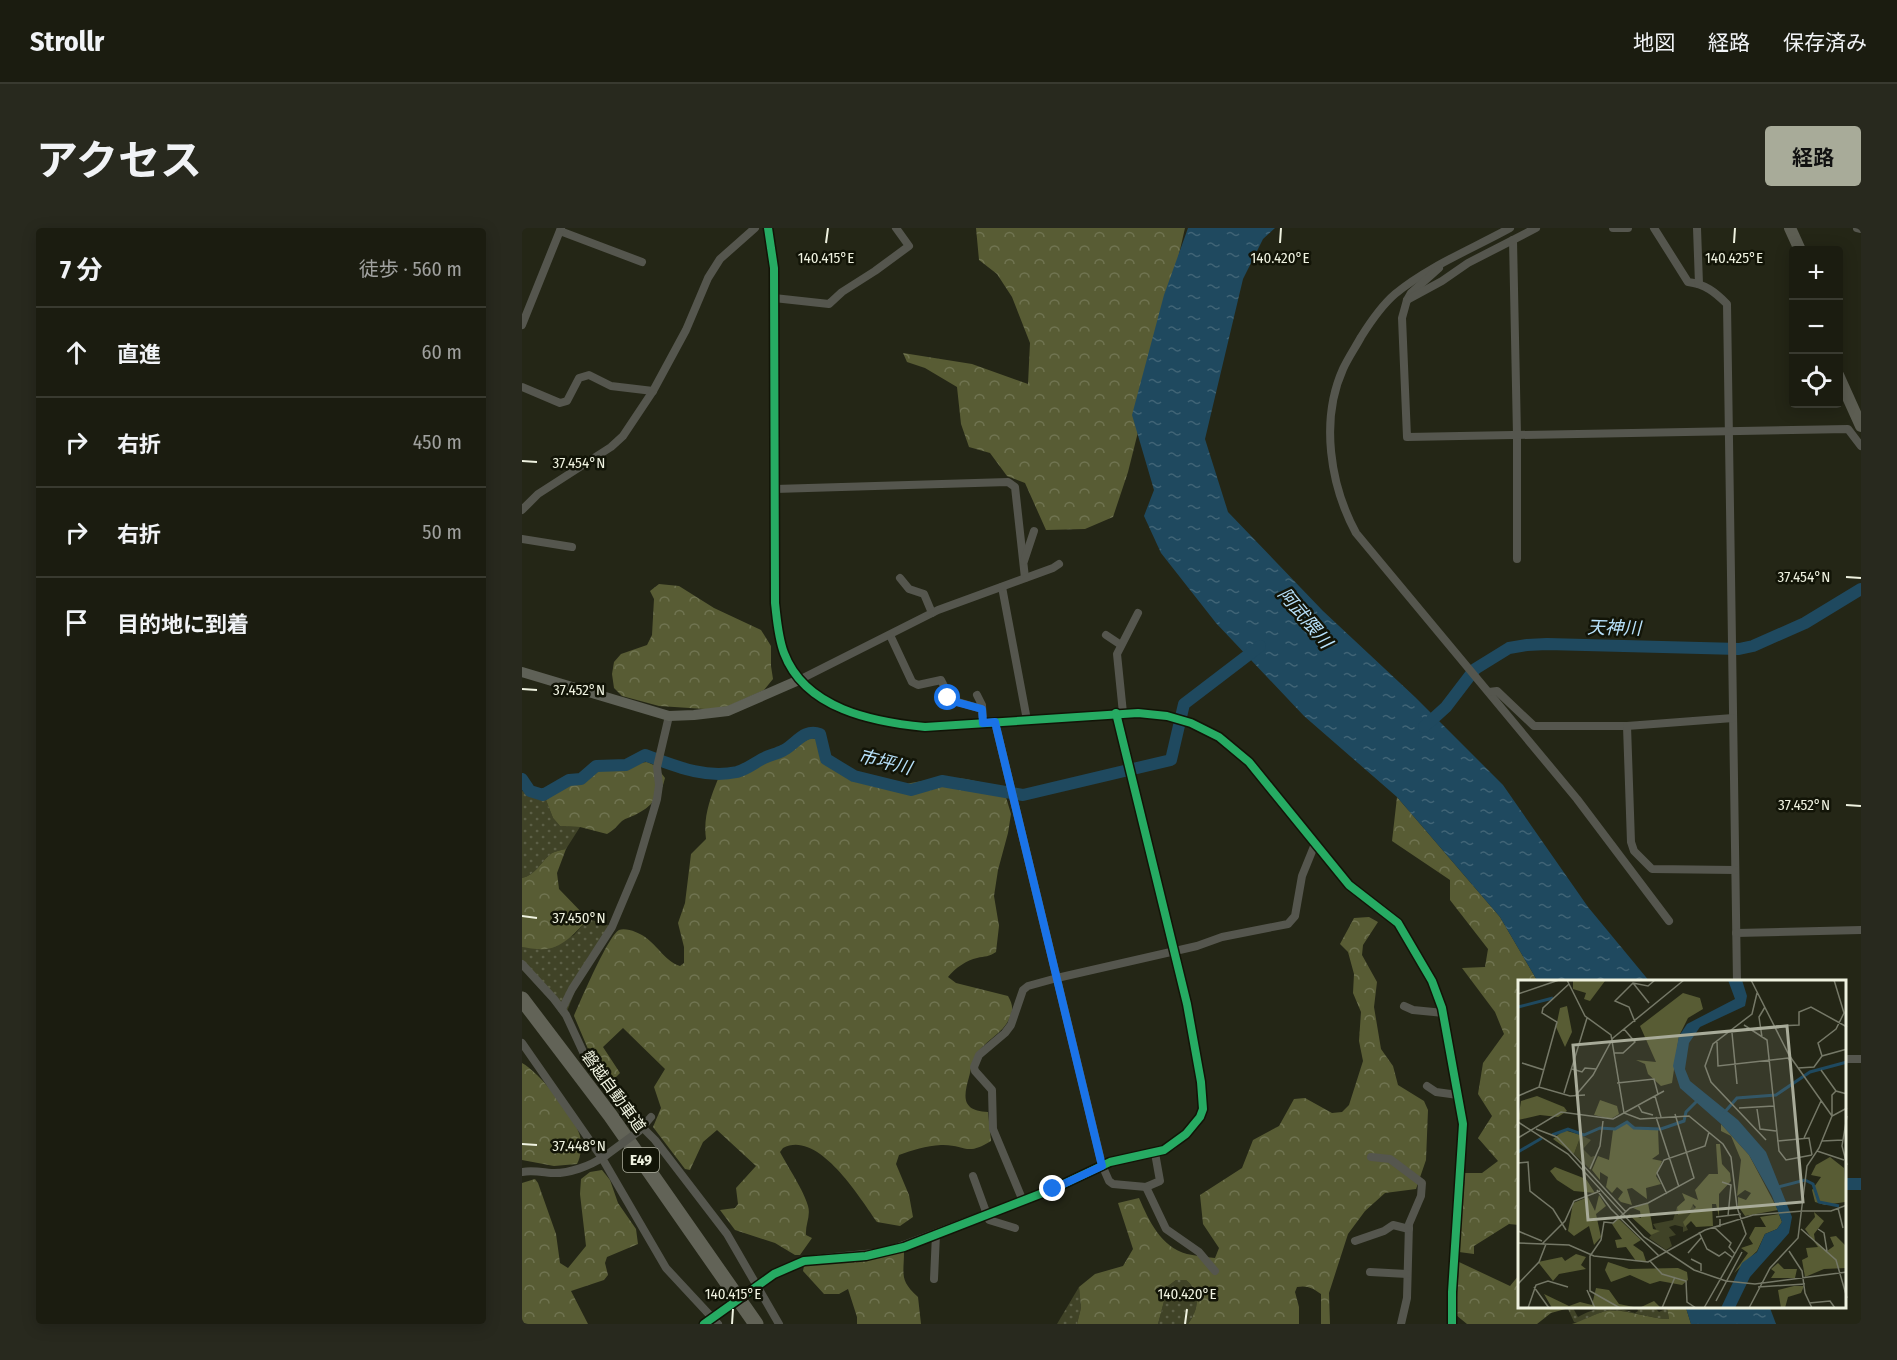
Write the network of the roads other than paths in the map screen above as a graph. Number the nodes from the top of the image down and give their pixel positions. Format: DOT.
graph roads {
  1 [pos="755,228"];
  2 [pos="768,228"];
  3 [pos="896,228"];
  4 [pos="1510,228"];
  5 [pos="1536,228"];
  6 [pos="1613,228"];
  7 [pos="1628,228"];
  8 [pos="1654,228"];
  9 [pos="1696,228"];
  10 [pos="1790,228"];
  11 [pos="560,229"];
  12 [pos="1513,240"];
  13 [pos="1798,246"];
  14 [pos="642,262"];
  15 [pos="1442,264"];
  16 [pos="1699,284"];
  17 [pos="774,298"];
  18 [pos="1407,300"];
  19 [pos="522,325"];
  20 [pos="1843,384"];
  21 [pos="522,387"];
  22 [pos="654,391"];
  23 [pos="1861,426"];
  24 [pos="1728,431"];
  25 [pos="1517,435"];
  26 [pos="1861,446"];
  27 [pos="775,489"];
  28 [pos="522,510"];
  29 [pos="1034,531"];
  30 [pos="522,539"];
  31 [pos="572,547"];
  32 [pos="1517,559"];
  33 [pos="1024,561"];
  34 [pos="1059,564"];
  35 [pos="900,578"];
  36 [pos="1025,578"];
  37 [pos="1002,587"];
  38 [pos="932,613"];
  39 [pos="1138,613"];
  40 [pos="890,635"];
  41 [pos="1106,635"];
  42 [pos="1121,645"];
  43 [pos="522,672"];
  44 [pos="799,680"];
  45 [pos="1489,692"];
  46 [pos="977,695"];
  47 [pos="982,709"];
  48 [pos="1120,713"];
  49 [pos="669,716"];
  50 [pos="1733,718"];
  51 [pos="1027,720"];
  52 [pos="995,722"];
  53 [pos="983,723"];
  54 [pos="1627,726"];
  55 [pos="1315,844"];
  56 [pos="1735,870"];
  57 [pos="1669,921"];
  58 [pos="1861,930"];
  59 [pos="1736,933"];
  60 [pos="1174,950"];
  61 [pos="522,964"];
  62 [pos="1057,978"];
  63 [pos="1737,980"];
  64 [pos="522,999"];
  65 [pos="1404,1006"];
  66 [pos="562,1009"];
  67 [pos="1444,1013"];
  68 [pos="522,1015"];
  69 [pos="522,1043"];
  70 [pos="1427,1086"];
  71 [pos="1458,1095"];
  72 [pos="651,1117"];
  73 [pos="641,1129"];
  74 [pos="1155,1153"];
  75 [pos="604,1157"];
  76 [pos="1371,1157"];
  77 [pos="1102,1166"];
  78 [pos="522,1172"];
  79 [pos="973,1176"];
  80 [pos="1146,1188"];
  81 [pos="1023,1201"];
  82 [pos="986,1215"];
  83 [pos="1016,1228"];
  84 [pos="1409,1229"];
  85 [pos="936,1234"];
  86 [pos="1355,1241"];
  87 [pos="1215,1271"];
  88 [pos="1370,1272"];
  89 [pos="1407,1275"];
  90 [pos="934,1279"];
  91 [pos="755,1288"];
  92 [pos="712,1317"];
  93 [pos="704,1324"];
  94 [pos="718,1324"];
  95 [pos="743,1324"];
  96 [pos="756,1324"];
  97 [pos="779,1324"];
  98 [pos="1401,1324"];
  99 [pos="1452,1324"];
  1 -- 22 [label="street"];
  2 -- 17 [label="street"];
  3 -- 17 [label="street"];
  4 -- 15 [label="street"];
  5 -- 12 [label="street"];
  6 -- 7 [label="street"];
  8 -- 16 [label="street"];
  9 -- 16 [label="street"];
  10 -- 13 [label="main road"];
  11 -- 14 [label="street"];
  11 -- 19 [label="street"];
  12 -- 18 [label="street"];
  12 -- 25 [label="street"];
  15 -- 18 [label="street"];
  15 -- 45 [label="street"];
  16 -- 24 [label="street"];
  17 -- 27 [label="street"];
  18 -- 25 [label="street"];
  20 -- 23 [label="main road"];
  21 -- 22 [label="street"];
  22 -- 28 [label="street"];
  24 -- 25 [label="street"];
  24 -- 26 [label="street"];
  24 -- 50 [label="street"];
  25 -- 32 [label="street"];
  27 -- 33 [label="street"];
  27 -- 44 [label="street"];
  29 -- 33 [label="street"];
  30 -- 31 [label="street"];
  33 -- 36 [label="street"];
  34 -- 36 [label="street"];
  35 -- 38 [label="street"];
  36 -- 37 [label="street"];
  37 -- 38 [label="street"];
  37 -- 51 [label="street"];
  38 -- 40 [label="street"];
  39 -- 42 [label="street"];
  40 -- 44 [label="street"];
  40 -- 47 [label="street"];
  41 -- 42 [label="street"];
  42 -- 48 [label="street"];
  43 -- 49 [label="street"];
  44 -- 49 [label="street"];
  44 -- 53 [label="street"];
  45 -- 54 [label="street"];
  45 -- 57 [label="street"];
  46 -- 47 [label="street"];
  47 -- 53 [label="street"];
  48 -- 51 [label="street"];
  48 -- 55 [label="street"];
  48 -- 60 [label="street"];
  49 -- 66 [label="street"];
  50 -- 54 [label="street"];
  50 -- 56 [label="street"];
  51 -- 52 [label="street"];
  52 -- 53 [label="street"];
  52 -- 62 [label="street"];
  54 -- 56 [label="street"];
  55 -- 60 [label="street"];
  55 -- 67 [label="street"];
  56 -- 59 [label="street"];
  58 -- 59 [label="street"];
  59 -- 63 [label="street"];
  60 -- 62 [label="street"];
  60 -- 74 [label="street"];
  61 -- 66 [label="street"];
  62 -- 77 [label="street"];
  62 -- 81 [label="street"];
  64 -- 96 [label="highway, 磐越自動車道 / E49"];
  65 -- 67 [label="street"];
  66 -- 73 [label="street"];
  67 -- 71 [label="street"];
  68 -- 95 [label="highway, 磐越自動車道 / E49"];
  69 -- 75 [label="street"];
  70 -- 71 [label="street"];
  71 -- 99 [label="street"];
  72 -- 73 [label="street"];
  73 -- 75 [label="street, bridge"];
  73 -- 91 [label="street"];
  74 -- 77 [label="street"];
  74 -- 80 [label="street"];
  75 -- 78 [label="street"];
  75 -- 92 [label="street"];
  76 -- 84 [label="street"];
  77 -- 80 [label="street"];
  77 -- 81 [label="street"];
  79 -- 82 [label="street"];
  80 -- 87 [label="street"];
  81 -- 82 [label="street"];
  82 -- 83 [label="street"];
  82 -- 85 [label="street"];
  84 -- 86 [label="street"];
  84 -- 89 [label="street"];
  85 -- 90 [label="street"];
  85 -- 91 [label="street"];
  88 -- 89 [label="street"];
  89 -- 98 [label="street"];
  91 -- 92 [label="street, bridge"];
  91 -- 97 [label="street"];
  92 -- 93 [label="street"];
  92 -- 94 [label="street"];
}
